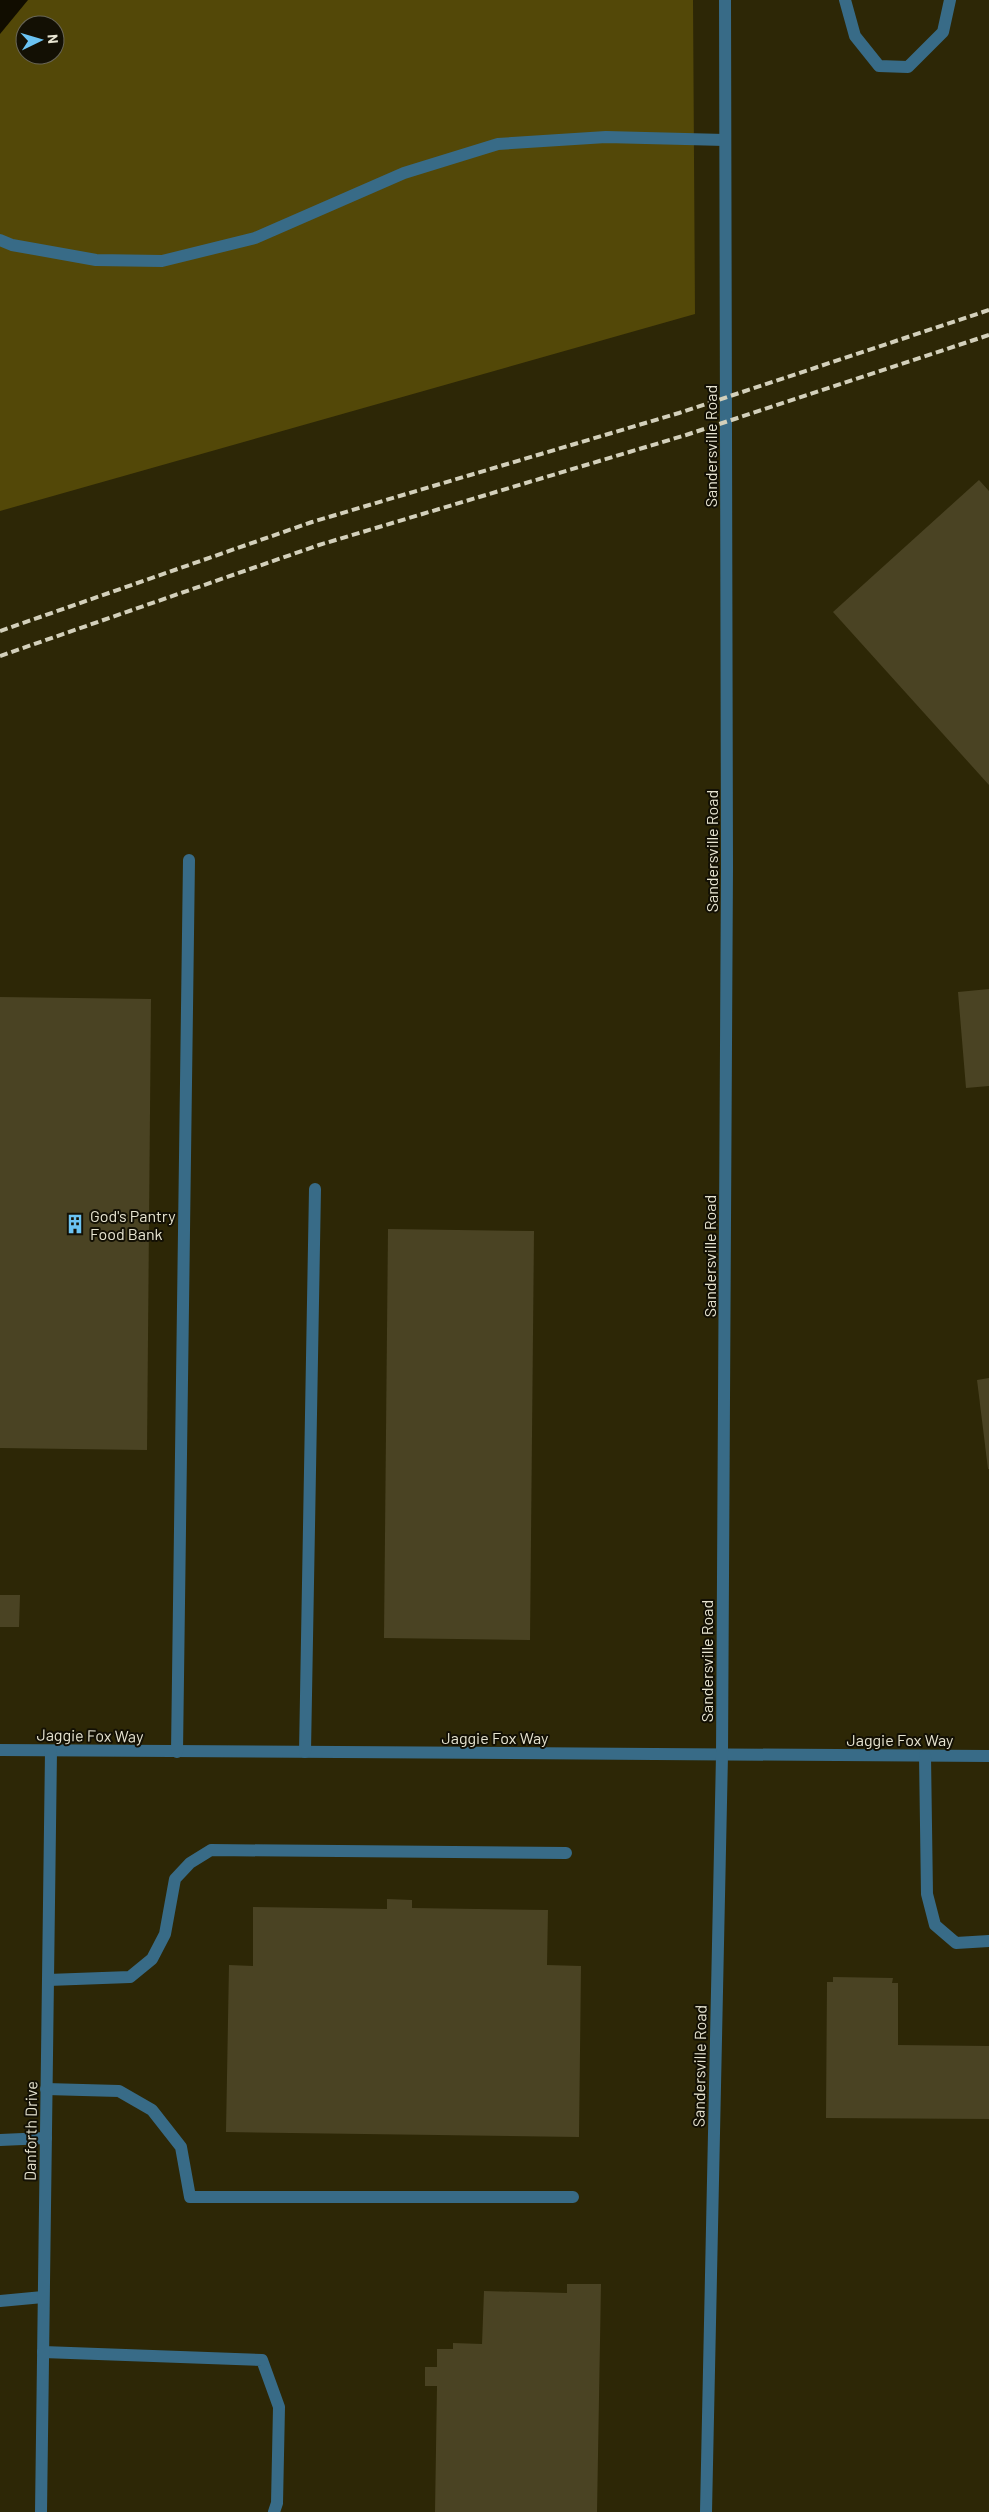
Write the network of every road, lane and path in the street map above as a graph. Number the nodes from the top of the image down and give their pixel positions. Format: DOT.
graph roads {
  1 [pos="725,0"];
  2 [pos="845,0"];
  3 [pos="950,0"];
  4 [pos="725,140"];
  5 [pos="0,240"];
  6 [pos="189,860"];
  7 [pos="314,1189"];
  8 [pos="0,1750"];
  9 [pos="51,1751"];
  10 [pos="177,1752"];
  11 [pos="305,1752"];
  12 [pos="722,1755"];
  13 [pos="925,1756"];
  14 [pos="989,1756"];
  15 [pos="566,1853"];
  16 [pos="989,1941"];
  17 [pos="48,1980"];
  18 [pos="46,2089"];
  19 [pos="46,2138"];
  20 [pos="0,2140"];
  21 [pos="573,2196"];
  22 [pos="43,2297"];
  23 [pos="0,2301"];
  24 [pos="43,2352"];
  25 [pos="41,2512"];
  26 [pos="274,2512"];
  27 [pos="706,2512"];
  1 -- 4 [label="street, Sandersville Road"];
  2 -- 3 [label="street"];
  4 -- 5 [label="street"];
  4 -- 12 [label="street, Sandersville Road"];
  6 -- 10 [label="street"];
  7 -- 11 [label="street"];
  8 -- 9 [label="street, Jaggie Fox Way"];
  9 -- 10 [label="street, Jaggie Fox Way"];
  9 -- 17 [label="street, Danforth Drive"];
  10 -- 11 [label="street, Jaggie Fox Way"];
  11 -- 12 [label="street, Jaggie Fox Way"];
  12 -- 13 [label="street, Jaggie Fox Way"];
  12 -- 27 [label="street, Sandersville Road"];
  13 -- 14 [label="street, Jaggie Fox Way"];
  13 -- 16 [label="street"];
  15 -- 17 [label="street"];
  17 -- 18 [label="street, Danforth Drive"];
  18 -- 19 [label="street, Danforth Drive"];
  18 -- 21 [label="street"];
  19 -- 20 [label="street"];
  19 -- 22 [label="street, Danforth Drive"];
  22 -- 23 [label="street"];
  22 -- 24 [label="street, Danforth Drive"];
  24 -- 25 [label="street, Danforth Drive"];
  24 -- 26 [label="street"];
}
